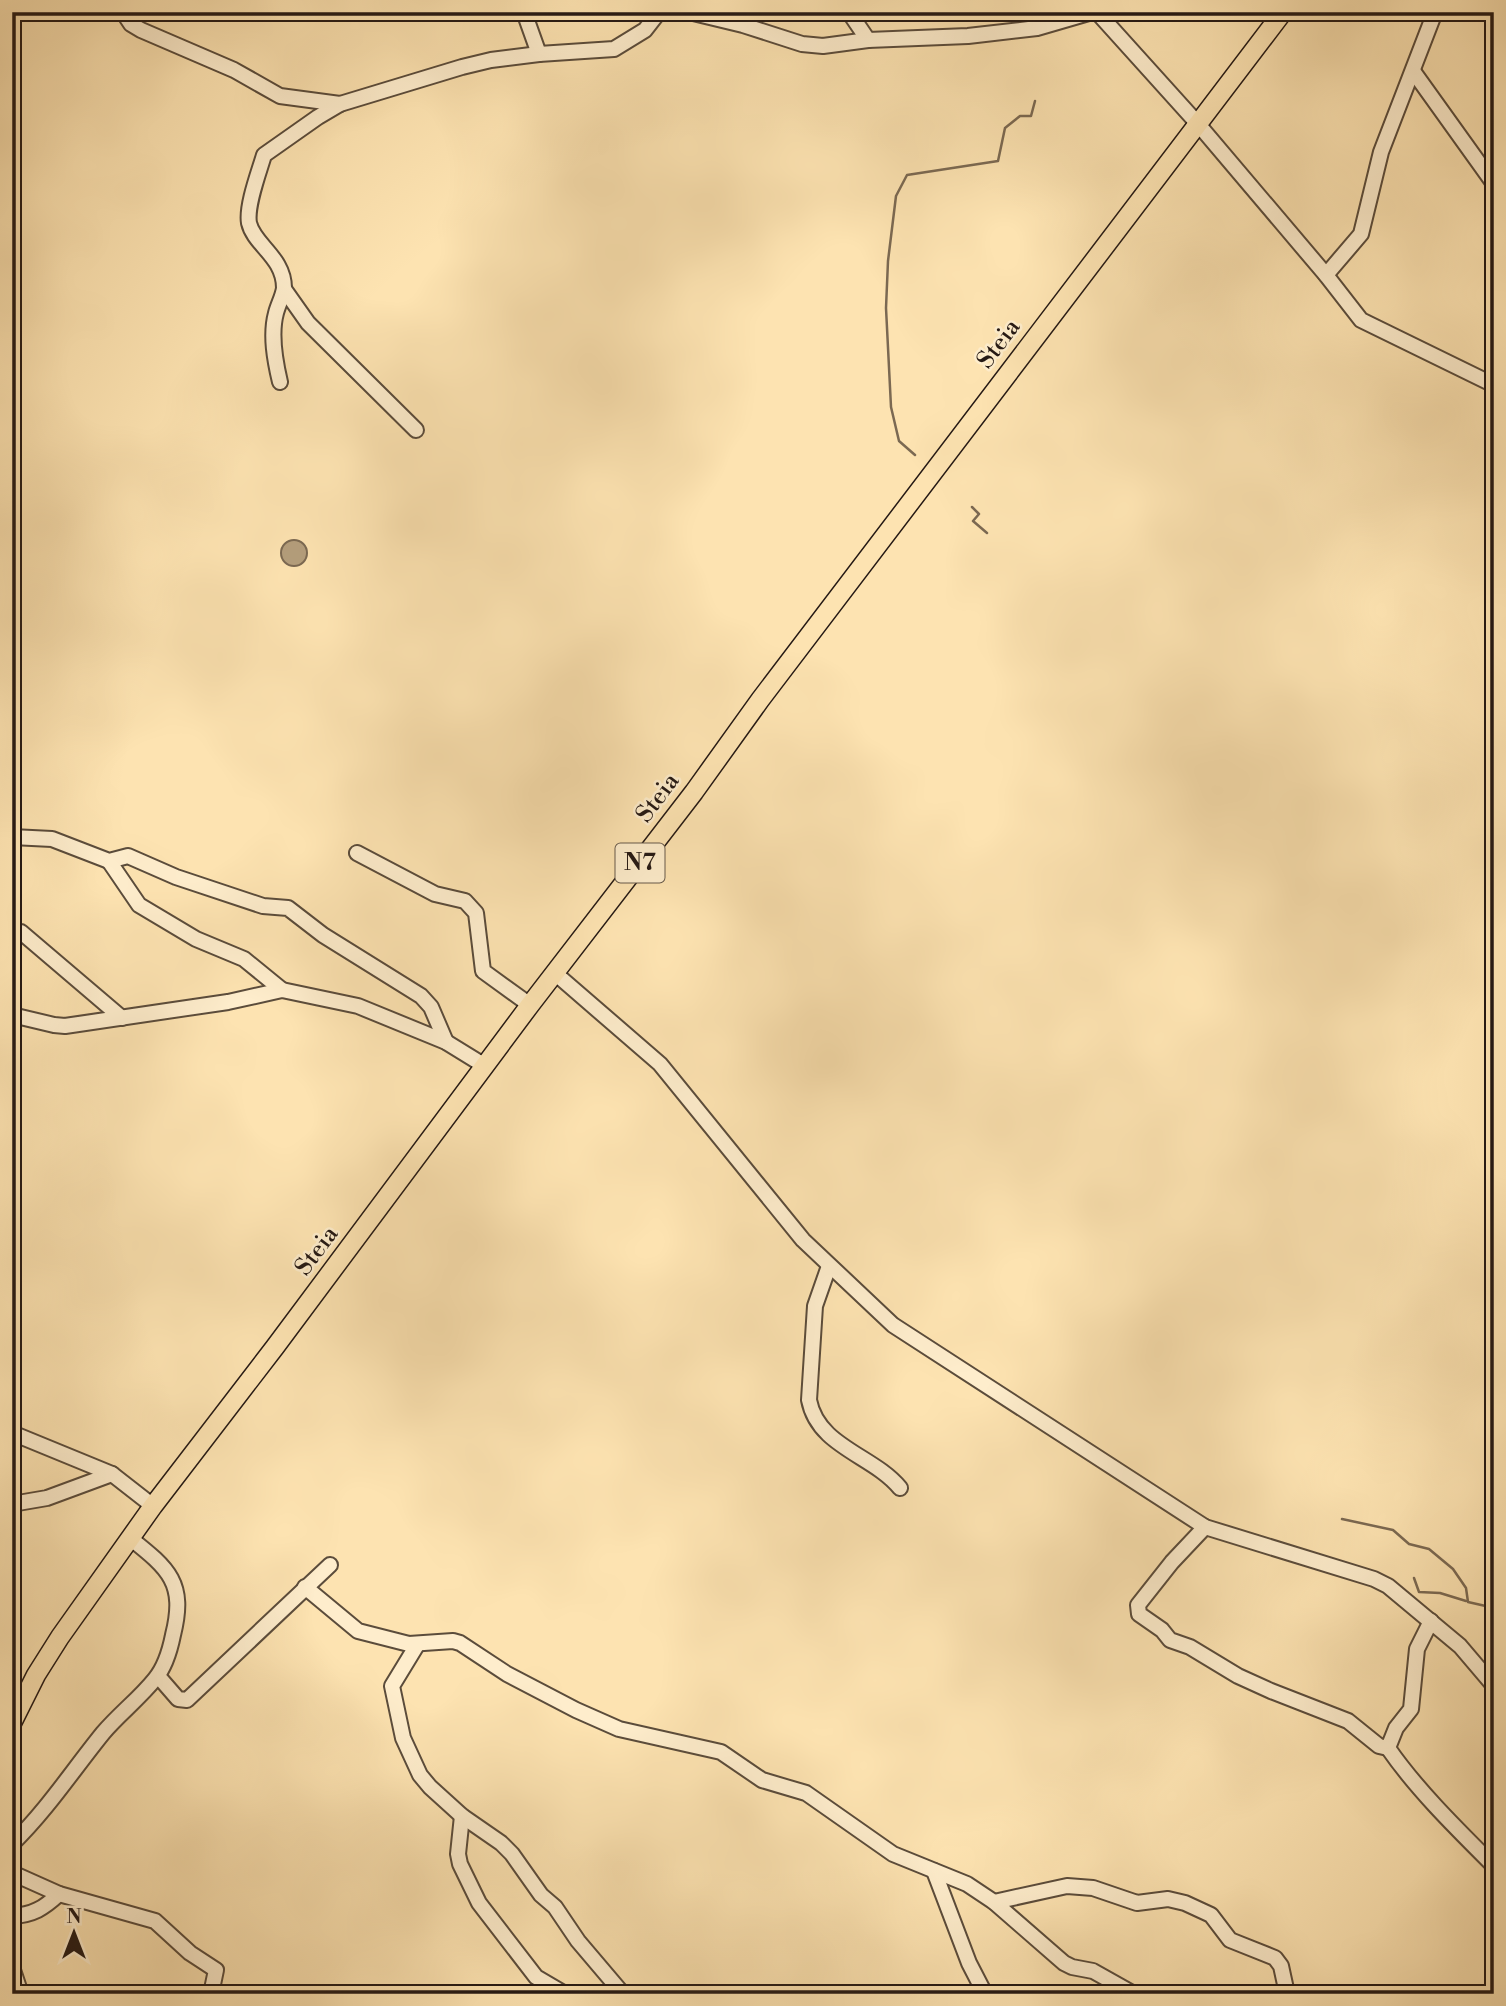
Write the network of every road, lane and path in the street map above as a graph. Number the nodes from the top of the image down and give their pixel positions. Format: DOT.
graph roads {
  1 [pos="123,12"];
  2 [pos="524,12"];
  3 [pos="659,12"];
  4 [pos="689,12"];
  5 [pos="849,12"];
  6 [pos="1095,12"];
  7 [pos="1269,12"];
  8 [pos="1283,12"];
  9 [pos="1435,12"];
  10 [pos="740,19"];
  11 [pos="1266,34"];
  12 [pos="868,40"];
  13 [pos="539,54"];
  14 [pos="1413,71"];
  15 [pos="340,104"];
  16 [pos="1198,124"];
  17 [pos="1494,184"];
  18 [pos="1326,275"];
  19 [pos="284,289"];
  20 [pos="280,382"];
  21 [pos="1494,384"];
  22 [pos="416,430"];
  23 [pos="12,837"];
  24 [pos="357,853"];
  25 [pos="109,861"];
  26 [pos="21,932"];
  27 [pos="556,974"];
  28 [pos="282,990"];
  29 [pos="530,1005"];
  30 [pos="12,1015"];
  31 [pos="122,1018"];
  32 [pos="446,1042"];
  33 [pos="485,1066"];
  34 [pos="829,1266"];
  35 [pos="12,1433"];
  36 [pos="112,1474"];
  37 [pos="900,1488"];
  38 [pos="12,1504"];
  39 [pos="153,1506"];
  40 [pos="1205,1527"];
  41 [pos="130,1538"];
  42 [pos="330,1565"];
  43 [pos="305,1587"];
  44 [pos="1431,1621"];
  45 [pos="417,1645"];
  46 [pos="158,1676"];
  47 [pos="1494,1686"];
  48 [pos="12,1723"];
  49 [pos="1388,1748"];
  50 [pos="462,1816"];
  51 [pos="12,1844"];
  52 [pos="1494,1866"];
  53 [pos="934,1871"];
  54 [pos="12,1873"];
  55 [pos="59,1894"];
  56 [pos="994,1902"];
  57 [pos="12,1916"];
  58 [pos="12,1967"];
  59 [pos="21,1994"];
  60 [pos="211,1994"];
  61 [pos="565,1994"];
  62 [pos="623,1994"];
  63 [pos="985,1994"];
  64 [pos="1134,1994"];
  65 [pos="1290,1994"];
  1 -- 15 [label="street"];
  2 -- 13 [label="street"];
  3 -- 13 [label="street"];
  4 -- 10 [label="street"];
  5 -- 12 [label="street"];
  6 -- 12 [label="street"];
  6 -- 16 [label="street"];
  7 -- 11 [label="street"];
  8 -- 11 [label="main road, Steia / N7"];
  9 -- 14 [label="street"];
  10 -- 12 [label="street"];
  11 -- 16 [label="main road, Steia / N7"];
  13 -- 15 [label="street"];
  14 -- 17 [label="street"];
  14 -- 18 [label="street"];
  15 -- 19 [label="street"];
  16 -- 18 [label="street"];
  16 -- 27 [label="main road, Steia / N7"];
  18 -- 21 [label="street"];
  19 -- 20 [label="street"];
  19 -- 22 [label="street"];
  23 -- 25 [label="street"];
  24 -- 29 [label="street"];
  25 -- 28 [label="street"];
  25 -- 32 [label="street"];
  26 -- 31 [label="street"];
  27 -- 29 [label="main road, Steia / N7"];
  27 -- 34 [label="street"];
  28 -- 31 [label="street"];
  28 -- 32 [label="street"];
  29 -- 33 [label="main road, Steia / N7"];
  30 -- 31 [label="street"];
  32 -- 33 [label="street"];
  33 -- 39 [label="main road, Steia / N7"];
  34 -- 37 [label="street"];
  34 -- 40 [label="street"];
  35 -- 36 [label="street"];
  36 -- 38 [label="street"];
  36 -- 39 [label="street"];
  39 -- 41 [label="main road, Steia / N7"];
  40 -- 44 [label="street"];
  40 -- 49 [label="street"];
  41 -- 46 [label="street"];
  41 -- 48 [label="main road, Steia / N7"];
  42 -- 43 [label="street"];
  43 -- 45 [label="street"];
  43 -- 46 [label="street"];
  44 -- 47 [label="street"];
  44 -- 49 [label="street"];
  45 -- 50 [label="street"];
  45 -- 53 [label="street"];
  46 -- 51 [label="street"];
  49 -- 52 [label="street"];
  50 -- 61 [label="street"];
  50 -- 62 [label="street"];
  53 -- 56 [label="street"];
  53 -- 63 [label="street"];
  54 -- 55 [label="street"];
  55 -- 57 [label="street"];
  55 -- 60 [label="street"];
  56 -- 64 [label="street"];
  56 -- 65 [label="street"];
  58 -- 59 [label="street"];
}
